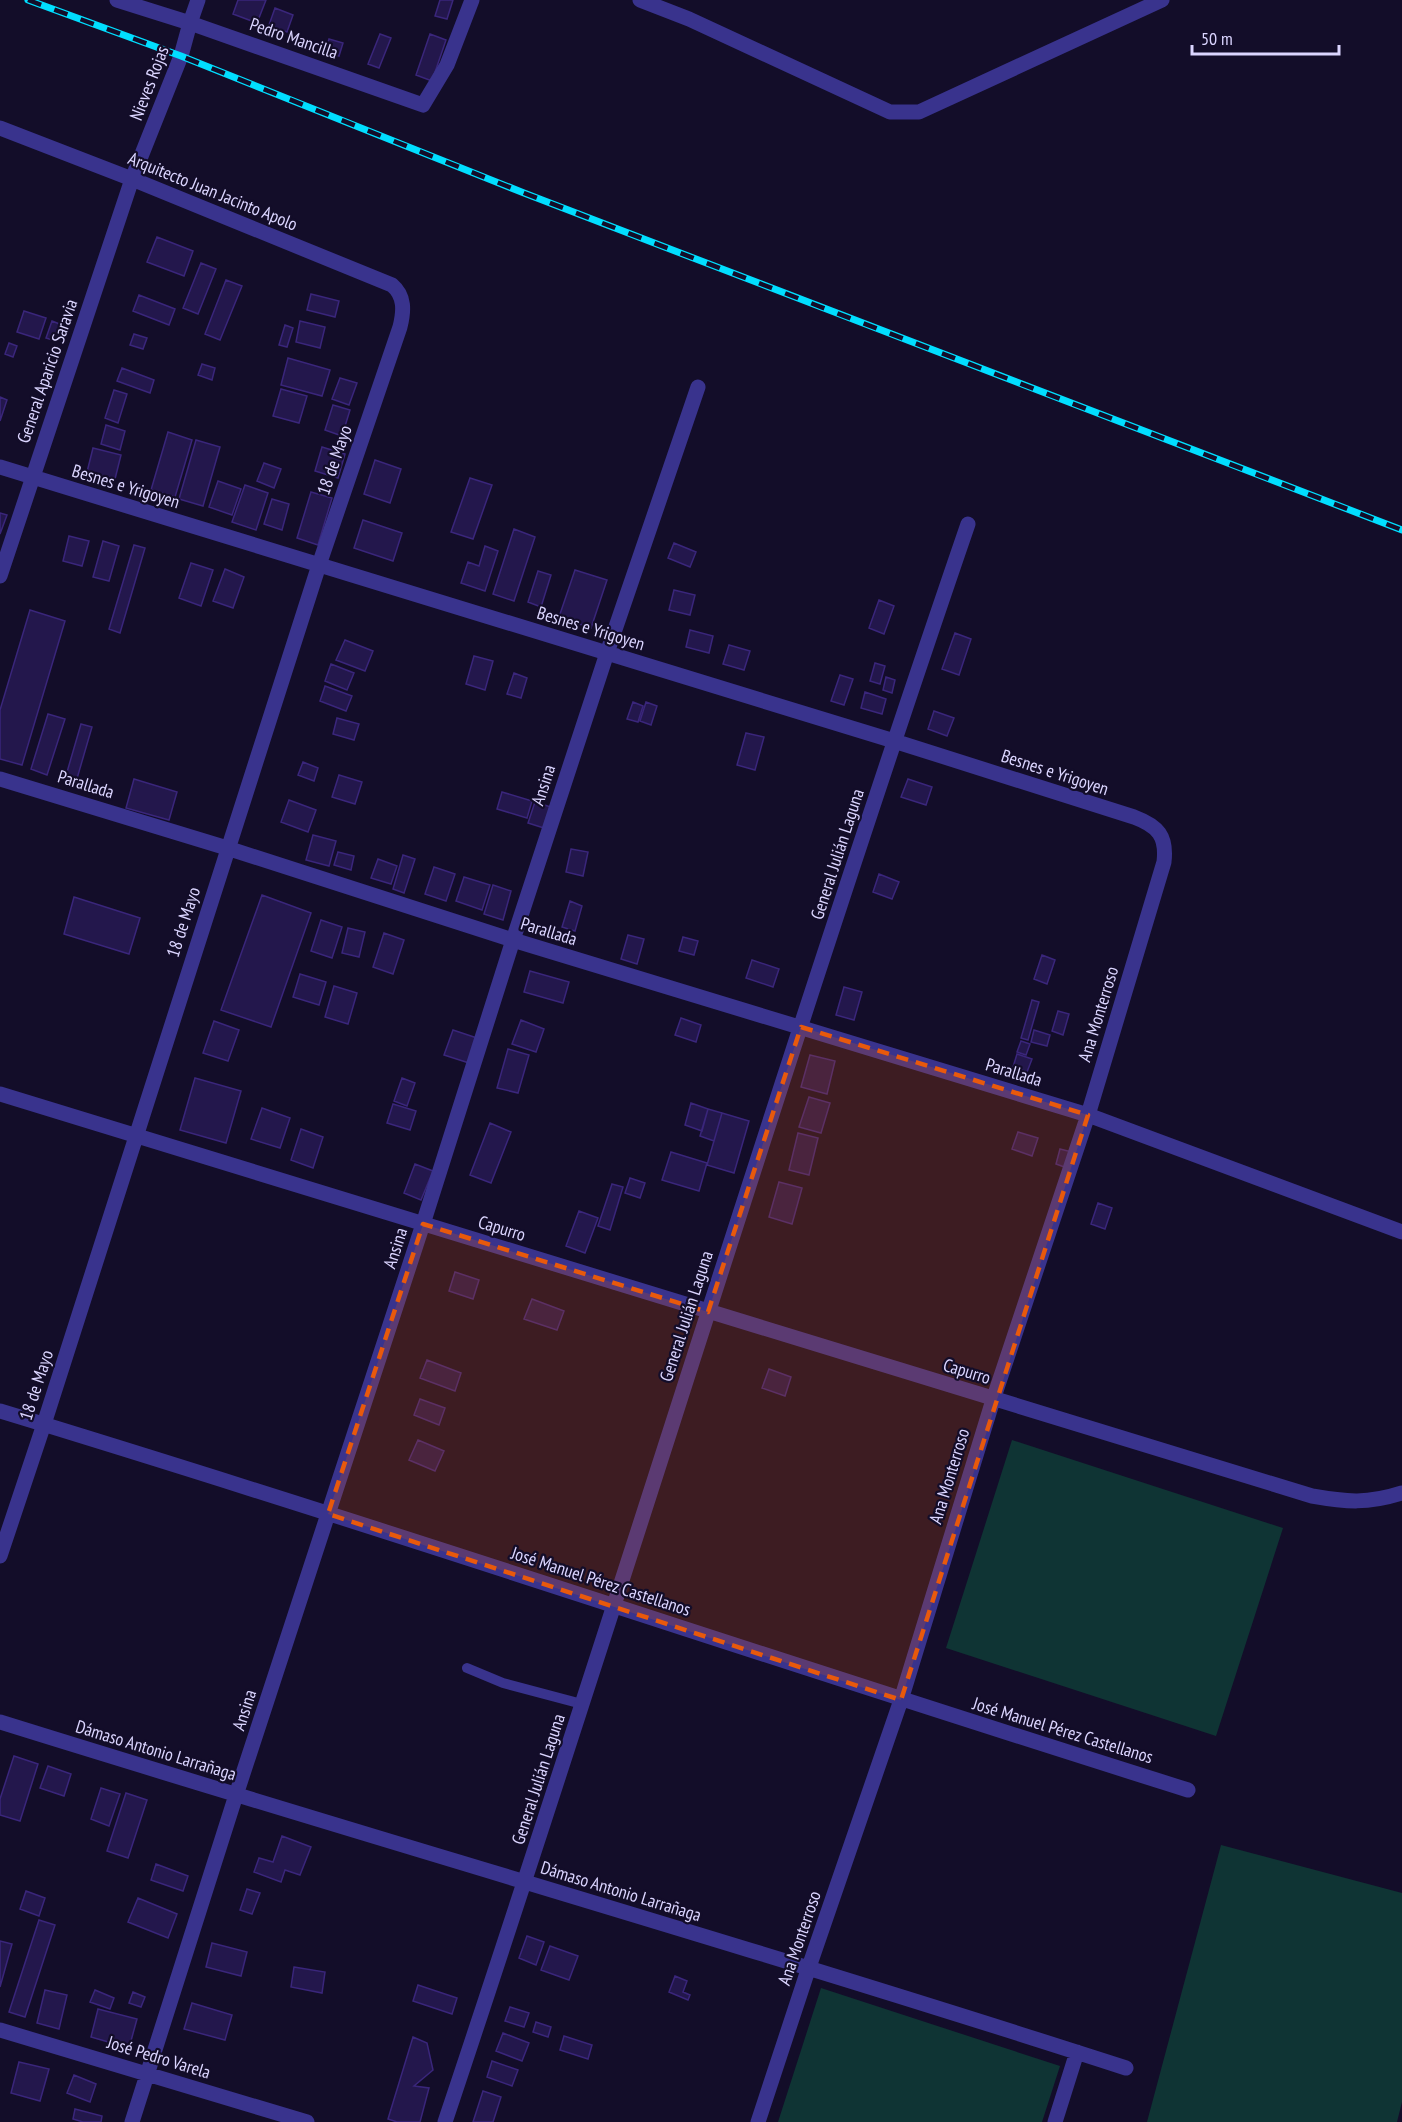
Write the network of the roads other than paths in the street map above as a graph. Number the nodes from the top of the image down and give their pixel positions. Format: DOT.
graph roads {
  1 [pos="117,0"];
  2 [pos="198,0"];
  3 [pos="472,0"];
  4 [pos="640,0"];
  5 [pos="1162,0"];
  6 [pos="190,23"];
  7 [pos="0,128"];
  8 [pos="132,179"];
  9 [pos="403,301"];
  10 [pos="698,387"];
  11 [pos="0,467"];
  12 [pos="32,477"];
  13 [pos="968,524"];
  14 [pos="319,565"];
  15 [pos="0,576"];
  16 [pos="607,653"];
  17 [pos="894,741"];
  18 [pos="0,779"];
  19 [pos="1163,839"];
  20 [pos="227,848"];
  21 [pos="513,940"];
  22 [pos="801,1027"];
  23 [pos="0,1094"];
  24 [pos="1088,1115"];
  25 [pos="134,1137"];
  26 [pos="423,1224"];
  27 [pos="1402,1232"];
  28 [pos="708,1312"];
  29 [pos="993,1400"];
  30 [pos="0,1411"];
  31 [pos="44,1424"];
  32 [pos="1402,1493"];
  33 [pos="328,1514"];
  34 [pos="0,1556"];
  35 [pos="614,1605"];
  36 [pos="467,1668"];
  37 [pos="901,1700"];
  38 [pos="582,1704"];
  39 [pos="0,1722"];
  40 [pos="1188,1790"];
  41 [pos="236,1796"];
  42 [pos="525,1883"];
  43 [pos="809,1967"];
  44 [pos="0,2030"];
  45 [pos="1077,2052"];
  46 [pos="1126,2068"];
  47 [pos="148,2073"];
  48 [pos="132,2122"];
  49 [pos="306,2122"];
  50 [pos="445,2122"];
  51 [pos="758,2122"];
  52 [pos="1055,2122"];
  1 -- 6 [label="street, Pedro Mancilla"];
  2 -- 6 [label="street, Nieves Rojas"];
  3 -- 6 [label="street, Pedro Mancilla"];
  4 -- 5 [label="street"];
  6 -- 8 [label="street, Nieves Rojas"];
  7 -- 8 [label="street, Arquitecto Juan Jacinto Apolo"];
  8 -- 9 [label="street, Arquitecto Juan Jacinto Apolo"];
  8 -- 12 [label="street, General Aparicio Saravia"];
  9 -- 14 [label="street, 18 de Mayo"];
  10 -- 16 [label="street, Ansina"];
  11 -- 12 [label="street, Besnes e Yrigoyen"];
  12 -- 14 [label="street, Besnes e Yrigoyen"];
  12 -- 15 [label="street, General Aparicio Saravia"];
  13 -- 17 [label="street, General Julián Laguna"];
  14 -- 16 [label="street, Besnes e Yrigoyen"];
  14 -- 20 [label="street, 18 de Mayo"];
  16 -- 17 [label="street, Besnes e Yrigoyen"];
  16 -- 21 [label="street, Ansina"];
  17 -- 19 [label="street, Besnes e Yrigoyen"];
  17 -- 22 [label="street, General Julián Laguna"];
  18 -- 20 [label="street, Parallada"];
  19 -- 24 [label="street, Ana Monterroso"];
  20 -- 21 [label="street, Parallada"];
  20 -- 25 [label="street, 18 de Mayo"];
  21 -- 22 [label="street, Parallada"];
  21 -- 26 [label="street, Ansina"];
  22 -- 24 [label="street, Parallada"];
  22 -- 28 [label="street, General Julián Laguna"];
  23 -- 25 [label="street, Capurro"];
  24 -- 27 [label="street, Parallada"];
  24 -- 29 [label="street, Ana Monterroso"];
  25 -- 26 [label="street, Capurro"];
  25 -- 31 [label="street, 18 de Mayo"];
  26 -- 28 [label="street, Capurro"];
  26 -- 33 [label="street, Ansina"];
  28 -- 29 [label="street, Capurro"];
  28 -- 35 [label="street, General Julián Laguna"];
  29 -- 32 [label="street, Capurro"];
  29 -- 37 [label="street, Ana Monterroso"];
  30 -- 31 [label="street, José Manuel Pérez Castellanos"];
  31 -- 33 [label="street, José Manuel Pérez Castellanos"];
  31 -- 34 [label="street, 18 de Mayo"];
  33 -- 35 [label="street, José Manuel Pérez Castellanos"];
  33 -- 41 [label="street, Ansina"];
  35 -- 37 [label="street, José Manuel Pérez Castellanos"];
  35 -- 38 [label="street, General Julián Laguna"];
  36 -- 38 [label="lane"];
  37 -- 40 [label="street, José Manuel Pérez Castellanos"];
  37 -- 43 [label="street, Ana Monterroso"];
  38 -- 42 [label="street, General Julián Laguna"];
  39 -- 41 [label="street, Dámaso Antonio Larrañaga"];
  41 -- 42 [label="street, Dámaso Antonio Larrañaga"];
  41 -- 47 [label="street, Ansina"];
  42 -- 43 [label="street, Dámaso Antonio Larrañaga"];
  42 -- 50 [label="street, General Julián Laguna"];
  43 -- 45 [label="street, Dámaso Antonio Larrañaga"];
  43 -- 51 [label="street, Ana Monterroso"];
  44 -- 47 [label="street, José Pedro Varela"];
  45 -- 46 [label="street, Dámaso Antonio Larrañaga"];
  45 -- 52 [label="street"];
  47 -- 48 [label="street, Ansina"];
  47 -- 49 [label="street, José Pedro Varela"];
}
